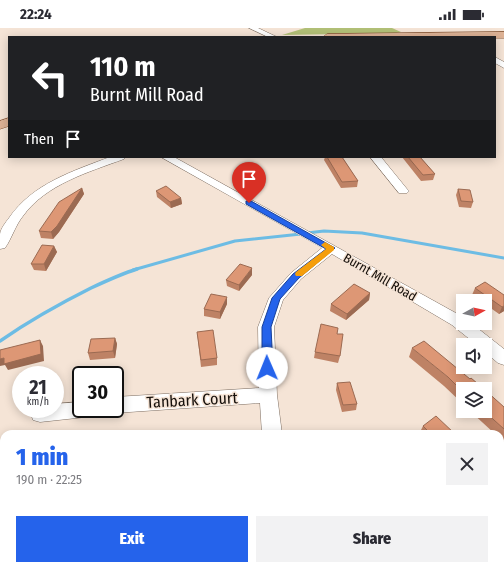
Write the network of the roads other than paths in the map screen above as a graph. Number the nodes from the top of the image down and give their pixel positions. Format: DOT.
graph roads {
  1 [pos="252,28"];
  2 [pos="504,35"];
  3 [pos="272,36"];
  4 [pos="464,36"];
  5 [pos="496,60"];
  6 [pos="504,66"];
  7 [pos="117,158"];
  8 [pos="168,158"];
  9 [pos="376,158"];
  10 [pos="403,191"];
  11 [pos="0,245"];
  12 [pos="331,248"];
  13 [pos="504,358"];
  14 [pos="268,395"];
  15 [pos="124,404"];
  16 [pos="272,430"];
  1 -- 3 [label="street"];
  2 -- 4 [label="main road"];
  5 -- 6 [label="street"];
  7 -- 11 [label="street"];
  8 -- 12 [label="street, Burnt Mill Road"];
  9 -- 10 [label="street"];
  12 -- 13 [label="street, Burnt Mill Road"];
  12 -- 14 [label="street"];
  14 -- 15 [label="street, Tanbark Court"];
  14 -- 16 [label="street"];
}
